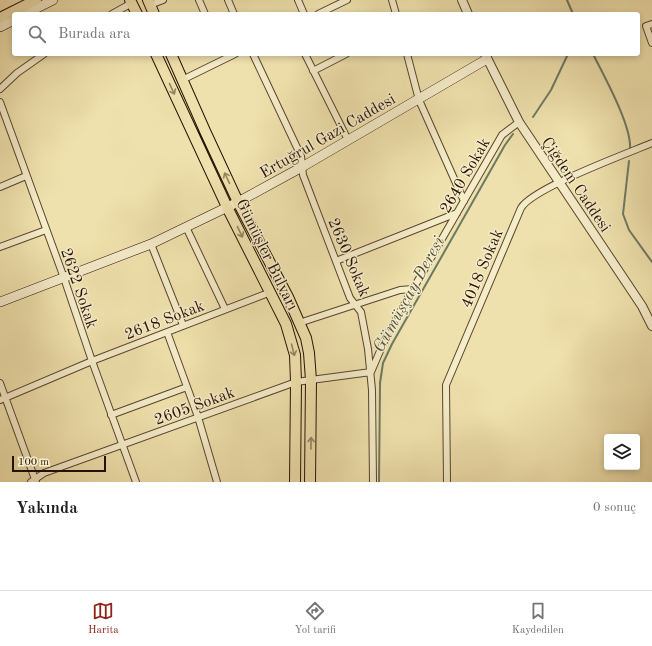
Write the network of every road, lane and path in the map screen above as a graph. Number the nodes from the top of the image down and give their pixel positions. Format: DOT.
graph roads {
  1 [pos="36,0"];
  2 [pos="53,0"];
  3 [pos="163,0"];
  4 [pos="199,0"];
  5 [pos="228,0"];
  6 [pos="298,0"];
  7 [pos="347,0"];
  8 [pos="392,0"];
  9 [pos="462,0"];
  10 [pos="131,1"];
  11 [pos="151,6"];
  12 [pos="29,12"];
  13 [pos="115,12"];
  14 [pos="136,12"];
  15 [pos="204,12"];
  16 [pos="233,12"];
  17 [pos="303,12"];
  18 [pos="322,12"];
  19 [pos="395,12"];
  20 [pos="467,12"];
  21 [pos="0,18"];
  22 [pos="12,21"];
  23 [pos="649,25"];
  24 [pos="0,27"];
  25 [pos="652,43"];
  26 [pos="41,56"];
  27 [pos="157,56"];
  28 [pos="172,56"];
  29 [pos="254,56"];
  30 [pos="306,56"];
  31 [pos="342,56"];
  32 [pos="408,56"];
  33 [pos="486,56"];
  34 [pos="223,57"];
  35 [pos="313,71"];
  36 [pos="182,80"];
  37 [pos="0,89"];
  38 [pos="419,100"];
  39 [pos="0,102"];
  40 [pos="519,122"];
  41 [pos="348,140"];
  42 [pos="652,143"];
  43 [pos="302,167"];
  44 [pos="26,176"];
  45 [pos="558,183"];
  46 [pos="0,187"];
  47 [pos="464,201"];
  48 [pos="238,202"];
  49 [pos="227,207"];
  50 [pos="457,213"];
  51 [pos="186,227"];
  52 [pos="46,230"];
  53 [pos="151,244"];
  54 [pos="0,247"];
  55 [pos="336,261"];
  56 [pos="64,278"];
  57 [pos="413,289"];
  58 [pos="271,292"];
  59 [pos="0,302"];
  60 [pos="356,305"];
  61 [pos="225,310"];
  62 [pos="299,323"];
  63 [pos="183,325"];
  64 [pos="652,326"];
  65 [pos="167,332"];
  66 [pos="92,362"];
  67 [pos="371,372"];
  68 [pos="311,380"];
  69 [pos="0,382"];
  70 [pos="296,382"];
  71 [pos="187,387"];
  72 [pos="3,399"];
  73 [pos="111,415"];
  74 [pos="198,417"];
  75 [pos="122,444"];
  76 [pos="35,481"];
  77 [pos="136,482"];
  78 [pos="217,482"];
  79 [pos="295,482"];
  80 [pos="310,482"];
  81 [pos="373,482"];
  82 [pos="447,482"];
  1 -- 21 [label="main road"];
  2 -- 12 [label="main road"];
  3 -- 11 [label="street"];
  4 -- 15 [label="street"];
  5 -- 16 [label="street"];
  6 -- 17 [label="street"];
  7 -- 18 [label="street"];
  8 -- 19 [label="street"];
  9 -- 20 [label="street"];
  10 -- 13 [label="street"];
  10 -- 14 [label="main road"];
  22 -- 24 [label="main road"];
  23 -- 25 [label="street"];
  26 -- 37 [label="street"];
  27 -- 49 [label="main road, Gümüşler Bulvarı, one-way"];
  28 -- 36 [label="main road, Gümüşler Bulvarı"];
  29 -- 43 [label="street, 2630 Sokak"];
  30 -- 35 [label="street"];
  31 -- 35 [label="street"];
  32 -- 38 [label="street"];
  33 -- 38 [label="main road, Ertuğrul Gazi Caddesi"];
  33 -- 40 [label="street, Çiğdem Caddesi"];
  34 -- 36 [label="street"];
  35 -- 41 [label="street"];
  48 -- 36 [label="main road, Gümüşler Bulvarı, one-way"];
  38 -- 41 [label="main road, Ertuğrul Gazi Caddesi"];
  38 -- 47 [label="street"];
  39 -- 44 [label="street, 2622 Sokak"];
  40 -- 45 [label="street, Çiğdem Caddesi"];
  40 -- 47 [label="street, 2640 Sokak"];
  41 -- 43 [label="main road, Ertuğrul Gazi Caddesi"];
  42 -- 45 [label="street, 4018 Sokak"];
  43 -- 48 [label="main road, Ertuğrul Gazi Caddesi"];
  43 -- 55 [label="street, 2630 Sokak"];
  44 -- 46 [label="street"];
  44 -- 52 [label="street, 2622 Sokak"];
  45 -- 64 [label="street, Çiğdem Caddesi"];
  45 -- 82 [label="street, 4018 Sokak"];
  47 -- 50 [label="street, 2640 Sokak"];
  48 -- 49 [label="main road, Ertuğrul Gazi Caddesi"];
  48 -- 62 [label="main road, Gümüşler Bulvarı"];
  49 -- 51 [label="main road, Ertuğrul Gazi Caddesi"];
  49 -- 58 [label="main road, Gümüşler Bulvarı, one-way"];
  50 -- 55 [label="street"];
  50 -- 57 [label="street, 2640 Sokak"];
  51 -- 53 [label="main road, Ertuğrul Gazi Caddesi"];
  51 -- 61 [label="street"];
  52 -- 54 [label="street"];
  52 -- 56 [label="street, 2622 Sokak"];
  53 -- 56 [label="main road, Ertuğrul Gazi Caddesi"];
  53 -- 63 [label="street"];
  55 -- 60 [label="street, 2630 Sokak"];
  56 -- 59 [label="main road, Ertuğrul Gazi Caddesi"];
  56 -- 66 [label="street, 2622 Sokak"];
  57 -- 60 [label="street"];
  57 -- 67 [label="street, 2640 Sokak"];
  58 -- 61 [label="street, 2618 Sokak"];
  58 -- 70 [label="main road, Gümüşler Bulvarı, one-way"];
  60 -- 62 [label="street"];
  60 -- 67 [label="street, 2630 Sokak"];
  61 -- 63 [label="street, 2618 Sokak"];
  62 -- 68 [label="main road, Gümüşler Bulvarı"];
  63 -- 65 [label="street, 2618 Sokak"];
  65 -- 66 [label="street, 2618 Sokak"];
  65 -- 71 [label="street"];
  66 -- 72 [label="street, 2618 Sokak"];
  66 -- 73 [label="street, 2622 Sokak"];
  67 -- 68 [label="street, 2605 Sokak"];
  67 -- 81 [label="street, 2630 Sokak"];
  68 -- 70 [label="street, 2605 Sokak"];
  80 -- 68 [label="main road, Gümüşler Bulvarı, one-way"];
  69 -- 72 [label="street"];
  70 -- 74 [label="street, 2605 Sokak"];
  70 -- 79 [label="main road, Gümüşler Bulvarı"];
  71 -- 73 [label="street"];
  71 -- 74 [label="street"];
  72 -- 76 [label="street"];
  73 -- 75 [label="street, 2622 Sokak"];
  74 -- 75 [label="street, 2605 Sokak"];
  74 -- 78 [label="street"];
  75 -- 76 [label="street, 2605 Sokak"];
  75 -- 77 [label="street, 2622 Sokak"];
}
